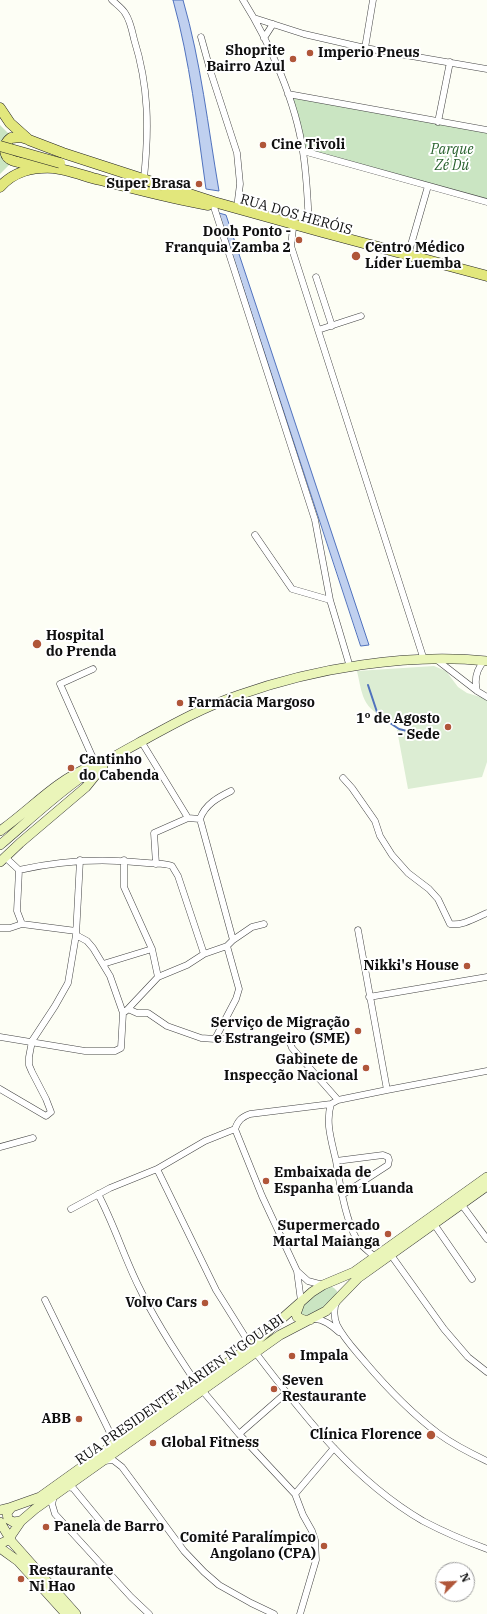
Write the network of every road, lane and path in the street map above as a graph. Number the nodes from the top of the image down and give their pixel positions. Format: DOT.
graph roads {
  1 [pos="112,0"];
  2 [pos="243,0"];
  3 [pos="373,0"];
  4 [pos="254,18"];
  5 [pos="273,24"];
  6 [pos="201,37"];
  7 [pos="264,38"];
  8 [pos="365,48"];
  9 [pos="450,62"];
  10 [pos="487,69"];
  11 [pos="288,94"];
  12 [pos="0,108"];
  13 [pos="438,122"];
  14 [pos="487,130"];
  15 [pos="29,140"];
  16 [pos="0,146"];
  17 [pos="303,151"];
  18 [pos="57,165"];
  19 [pos="144,178"];
  20 [pos="428,186"];
  21 [pos="0,187"];
  22 [pos="487,202"];
  23 [pos="214,204"];
  24 [pos="237,208"];
  25 [pos="293,228"];
  26 [pos="309,228"];
  27 [pos="408,255"];
  28 [pos="487,276"];
  29 [pos="316,277"];
  30 [pos="487,281"];
  31 [pos="361,316"];
  32 [pos="332,326"];
  33 [pos="318,330"];
  34 [pos="255,535"];
  35 [pos="330,600"];
  36 [pos="424,660"];
  37 [pos="437,660"];
  38 [pos="486,661"];
  39 [pos="350,667"];
  40 [pos="93,669"];
  41 [pos="477,691"];
  42 [pos="487,697"];
  43 [pos="141,741"];
  44 [pos="110,759"];
  45 [pos="96,764"];
  46 [pos="343,778"];
  47 [pos="232,791"];
  48 [pos="188,818"];
  49 [pos="17,819"];
  50 [pos="200,819"];
  51 [pos="0,824"];
  52 [pos="0,831"];
  53 [pos="0,845"];
  54 [pos="1,859"];
  55 [pos="80,860"];
  56 [pos="124,860"];
  57 [pos="156,864"];
  58 [pos="20,870"];
  59 [pos="487,914"];
  60 [pos="22,924"];
  61 [pos="264,924"];
  62 [pos="0,928"];
  63 [pos="358,930"];
  64 [pos="76,933"];
  65 [pos="233,940"];
  66 [pos="227,946"];
  67 [pos="152,949"];
  68 [pos="204,954"];
  69 [pos="104,964"];
  70 [pos="158,977"];
  71 [pos="487,977"];
  72 [pos="369,997"];
  73 [pos="126,1011"];
  74 [pos="0,1037"];
  75 [pos="215,1039"];
  76 [pos="32,1041"];
  77 [pos="487,1071"];
  78 [pos="0,1088"];
  79 [pos="387,1090"];
  80 [pos="338,1100"];
  81 [pos="331,1104"];
  82 [pos="234,1129"];
  83 [pos="34,1138"];
  84 [pos="0,1147"];
  85 [pos="336,1161"];
  86 [pos="157,1169"];
  87 [pos="487,1177"];
  88 [pos="487,1186"];
  89 [pos="98,1194"];
  90 [pos="342,1195"];
  91 [pos="462,1205"];
  92 [pos="71,1209"];
  93 [pos="434,1224"];
  94 [pos="487,1239"];
  95 [pos="391,1255"];
  96 [pos="375,1257"];
  97 [pos="297,1270"];
  98 [pos="472,1279"];
  99 [pos="323,1285"];
  100 [pos="45,1300"];
  101 [pos="301,1301"];
  102 [pos="337,1301"];
  103 [pos="313,1319"];
  104 [pos="346,1339"];
  105 [pos="253,1349"];
  106 [pos="487,1372"];
  107 [pos="200,1387"];
  108 [pos="286,1393"];
  109 [pos="239,1434"];
  110 [pos="116,1443"];
  111 [pos="125,1445"];
  112 [pos="334,1448"];
  113 [pos="102,1461"];
  114 [pos="487,1461"];
  115 [pos="122,1467"];
  116 [pos="71,1486"];
  117 [pos="57,1493"];
  118 [pos="295,1494"];
  119 [pos="11,1508"];
  120 [pos="35,1509"];
  121 [pos="0,1510"];
  122 [pos="56,1514"];
  123 [pos="21,1521"];
  124 [pos="0,1522"];
  125 [pos="105,1527"];
  126 [pos="10,1538"];
  127 [pos="0,1544"];
  128 [pos="0,1548"];
  129 [pos="487,1549"];
  130 [pos="66,1614"];
  131 [pos="76,1614"];
  132 [pos="149,1614"];
  133 [pos="274,1614"];
  134 [pos="300,1614"];
  1 -- 19 [label="street"];
  2 -- 4 [label="street"];
  3 -- 8 [label="street"];
  4 -- 5 [label="street"];
  4 -- 7 [label="street"];
  5 -- 7 [label="street"];
  5 -- 8 [label="street"];
  6 -- 24 [label="street"];
  7 -- 11 [label="street"];
  8 -- 9 [label="street"];
  9 -- 10 [label="street"];
  9 -- 13 [label="street"];
  11 -- 13 [label="street"];
  11 -- 17 [label="street"];
  12 -- 15 [label="main road, RUA DOS HERÓIS"];
  13 -- 14 [label="street"];
  15 -- 18 [label="main road"];
  15 -- 19 [label="main road, RUA DOS HERÓIS"];
  16 -- 18 [label="main road, bridge"];
  17 -- 20 [label="street"];
  17 -- 26 [label="street"];
  18 -- 21 [label="main road, RUA DOS HERÓIS"];
  18 -- 23 [label="main road, RUA DOS HERÓIS"];
  18 -- 23 [label="main road, RUA DOS HERÓIS"];
  19 -- 23 [label="main road, RUA DOS HERÓIS"];
  20 -- 22 [label="street"];
  20 -- 27 [label="street"];
  23 -- 24 [label="main road, RUA DOS HERÓIS"];
  23 -- 25 [label="main road, RUA DOS HERÓIS"];
  23 -- 35 [label="street"];
  24 -- 26 [label="main road, RUA DOS HERÓIS"];
  25 -- 30 [label="main road, RUA DOS HERÓIS"];
  25 -- 33 [label="street"];
  26 -- 27 [label="main road, RUA DOS HERÓIS"];
  27 -- 28 [label="main road, RUA DOS HERÓIS"];
  29 -- 32 [label="street"];
  31 -- 32 [label="street"];
  32 -- 33 [label="street"];
  33 -- 36 [label="street"];
  34 -- 35 [label="street"];
  35 -- 39 [label="street"];
  36 -- 37 [label="street"];
  36 -- 39 [label="street"];
  37 -- 38 [label="street"];
  37 -- 41 [label="street"];
  38 -- 41 [label="street"];
  39 -- 43 [label="street"];
  40 -- 45 [label="street"];
  41 -- 42 [label="street"];
  43 -- 44 [label="street"];
  43 -- 48 [label="street"];
  44 -- 45 [label="street"];
  44 -- 53 [label="street"];
  44 -- 54 [label="street"];
  45 -- 49 [label="street"];
  46 -- 59 [label="street"];
  47 -- 50 [label="street"];
  48 -- 50 [label="street"];
  48 -- 57 [label="street"];
  49 -- 51 [label="street"];
  49 -- 52 [label="street"];
  50 -- 65 [label="street"];
  54 -- 58 [label="street"];
  55 -- 56 [label="street"];
  55 -- 58 [label="street"];
  55 -- 64 [label="street"];
  56 -- 57 [label="street"];
  56 -- 67 [label="street"];
  57 -- 68 [label="street"];
  58 -- 60 [label="street"];
  60 -- 62 [label="street"];
  60 -- 64 [label="street"];
  61 -- 65 [label="street"];
  63 -- 72 [label="street"];
  64 -- 69 [label="street"];
  64 -- 76 [label="street"];
  65 -- 66 [label="street"];
  66 -- 68 [label="street"];
  66 -- 75 [label="street"];
  67 -- 69 [label="street"];
  67 -- 70 [label="street"];
  68 -- 70 [label="street"];
  69 -- 73 [label="street"];
  70 -- 73 [label="street"];
  71 -- 72 [label="street"];
  72 -- 79 [label="street"];
  73 -- 75 [label="street"];
  73 -- 76 [label="street"];
  74 -- 76 [label="street"];
  75 -- 80 [label="street"];
  76 -- 78 [label="street"];
  77 -- 79 [label="street"];
  79 -- 80 [label="street"];
  80 -- 81 [label="street"];
  81 -- 82 [label="street"];
  81 -- 85 [label="street"];
  82 -- 86 [label="street"];
  82 -- 97 [label="street"];
  83 -- 84 [label="street"];
  85 -- 90 [label="street"];
  85 -- 90 [label="street"];
  86 -- 89 [label="street"];
  86 -- 105 [label="street"];
  87 -- 96 [label="street, RUA PRESIDENTE MARIEN N'GOUABI"];
  88 -- 91 [label="street, RUA PRESIDENTE MARIEN N'GOUABI"];
  89 -- 92 [label="street"];
  89 -- 107 [label="street"];
  90 -- 96 [label="street"];
  91 -- 93 [label="street, RUA PRESIDENTE MARIEN N'GOUABI"];
  91 -- 94 [label="street"];
  93 -- 95 [label="street, RUA PRESIDENTE MARIEN N'GOUABI"];
  93 -- 98 [label="street"];
  95 -- 102 [label="street, RUA PRESIDENTE MARIEN N'GOUABI"];
  95 -- 106 [label="street"];
  96 -- 99 [label="street, RUA PRESIDENTE MARIEN N'GOUABI"];
  97 -- 99 [label="street"];
  97 -- 101 [label="street"];
  99 -- 101 [label="street, RUA PRESIDENTE MARIEN N'GOUABI"];
  99 -- 102 [label="street"];
  100 -- 110 [label="street"];
  101 -- 103 [label="street"];
  101 -- 105 [label="street, RUA PRESIDENTE MARIEN N'GOUABI"];
  102 -- 103 [label="street, RUA PRESIDENTE MARIEN N'GOUABI"];
  102 -- 104 [label="street"];
  103 -- 104 [label="street"];
  103 -- 105 [label="street, RUA PRESIDENTE MARIEN N'GOUABI"];
  104 -- 114 [label="street"];
  105 -- 107 [label="street, RUA PRESIDENTE MARIEN N'GOUABI"];
  105 -- 108 [label="street"];
  107 -- 109 [label="street"];
  107 -- 110 [label="street, RUA PRESIDENTE MARIEN N'GOUABI"];
  107 -- 111 [label="street, RUA PRESIDENTE MARIEN N'GOUABI"];
  108 -- 109 [label="street"];
  108 -- 112 [label="street"];
  109 -- 118 [label="street"];
  110 -- 119 [label="street, RUA PRESIDENTE MARIEN N'GOUABI"];
  111 -- 113 [label="street, RUA PRESIDENTE MARIEN N'GOUABI"];
  111 -- 115 [label="street"];
  112 -- 118 [label="street"];
  112 -- 129 [label="street"];
  113 -- 115 [label="street"];
  113 -- 116 [label="street, RUA PRESIDENTE MARIEN N'GOUABI"];
  115 -- 133 [label="street"];
  116 -- 117 [label="street, RUA PRESIDENTE MARIEN N'GOUABI"];
  116 -- 125 [label="street"];
  117 -- 120 [label="street, RUA PRESIDENTE MARIEN N'GOUABI"];
  117 -- 122 [label="street"];
  118 -- 134 [label="street"];
  119 -- 121 [label="street, RUA PRESIDENTE MARIEN N'GOUABI"];
  119 -- 123 [label="street"];
  120 -- 122 [label="street"];
  120 -- 123 [label="street, RUA PRESIDENTE MARIEN N'GOUABI"];
  122 -- 132 [label="street"];
  123 -- 126 [label="street, RUA PRESIDENTE MARIEN N'GOUABI"];
  124 -- 126 [label="street"];
  126 -- 127 [label="street"];
  126 -- 131 [label="street"];
  128 -- 130 [label="street"];
}
